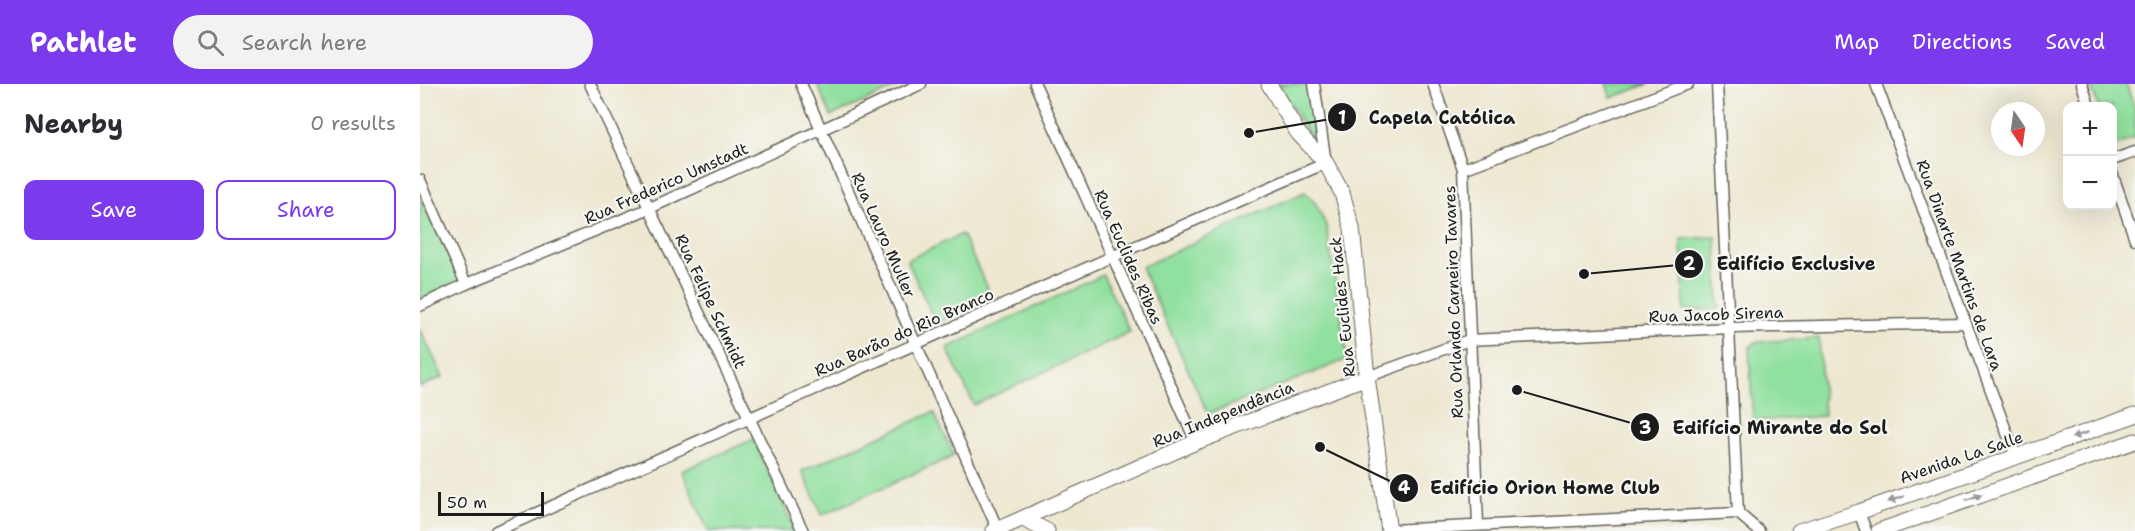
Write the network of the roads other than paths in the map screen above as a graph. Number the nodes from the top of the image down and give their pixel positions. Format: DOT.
graph roads {
  1 [pos="590,84"];
  2 [pos="801,84"];
  3 [pos="921,84"];
  4 [pos="1035,84"];
  5 [pos="1269,84"];
  6 [pos="1314,84"];
  7 [pos="1433,84"];
  8 [pos="1688,84"];
  9 [pos="1717,84"];
  10 [pos="1876,84"];
  11 [pos="2082,84"];
  12 [pos="2088,102"];
  13 [pos="821,130"];
  14 [pos="2135,152"];
  15 [pos="2117,158"];
  16 [pos="1326,163"];
  17 [pos="1463,169"];
  18 [pos="420,180"];
  19 [pos="2117,187"];
  20 [pos="650,208"];
  21 [pos="2135,239"];
  22 [pos="1111,255"];
  23 [pos="466,284"];
  24 [pos="420,306"];
  25 [pos="1964,322"];
  26 [pos="1730,328"];
  27 [pos="1469,340"];
  28 [pos="916,342"];
  29 [pos="1367,377"];
  30 [pos="2135,415"];
  31 [pos="751,419"];
  32 [pos="2135,441"];
  33 [pos="1196,442"];
  34 [pos="2016,457"];
  35 [pos="1859,512"];
  36 [pos="1738,513"];
  37 [pos="1023,519"];
  38 [pos="1478,524"];
  39 [pos="996,530"];
  40 [pos="496,531"];
  41 [pos="802,531"];
  42 [pos="1047,531"];
  43 [pos="1389,531"];
  44 [pos="1759,531"];
  45 [pos="1799,531"];
  46 [pos="1866,531"];
  47 [pos="1879,531"];
  1 -- 20 [label="street, Rua Felipe Schmidt"];
  2 -- 13 [label="street, Rua Lauro Muller"];
  3 -- 13 [label="street, Rua Frederico Umstadt"];
  4 -- 22 [label="street, Rua Euclides Ribas"];
  5 -- 16 [label="street"];
  6 -- 16 [label="street, Rua Euclides Hack"];
  7 -- 17 [label="street, Rua Orlando Carneiro Tavares"];
  8 -- 17 [label="street"];
  9 -- 26 [label="street"];
  10 -- 25 [label="street, Rua Dinarte Martins de Lara"];
  11 -- 12 [label="street"];
  13 -- 20 [label="street, Rua Frederico Umstadt"];
  13 -- 28 [label="street, Rua Lauro Muller"];
  14 -- 15 [label="street"];
  16 -- 22 [label="street, Rua Barão do Rio Branco"];
  16 -- 29 [label="street, Rua Euclides Hack"];
  17 -- 27 [label="street, Rua Orlando Carneiro Tavares"];
  18 -- 23 [label="street"];
  19 -- 21 [label="street"];
  20 -- 23 [label="street, Rua Frederico Umstadt"];
  20 -- 31 [label="street, Rua Felipe Schmidt"];
  22 -- 28 [label="street, Rua Barão do Rio Branco"];
  22 -- 33 [label="street, Rua Euclides Ribas"];
  23 -- 24 [label="street, Rua Frederico Umstadt"];
  25 -- 26 [label="street, Rua Jacob Sirena"];
  25 -- 34 [label="street, Rua Dinarte Martins de Lara"];
  26 -- 27 [label="street, Rua Jacob Sirena"];
  26 -- 36 [label="street"];
  27 -- 29 [label="street, Rua Independência"];
  27 -- 38 [label="street, Rua Orlando Carneiro Tavares"];
  28 -- 31 [label="street, Rua Barão do Rio Branco"];
  28 -- 39 [label="street, Rua Lauro Muller"];
  29 -- 33 [label="street, Rua Independência"];
  29 -- 43 [label="street, Rua Euclides Hack"];
  30 -- 34 [label="street, Avenida La Salle, one-way"];
  31 -- 40 [label="street, Rua Barão do Rio Branco"];
  31 -- 41 [label="street, Rua Felipe Schmidt"];
  47 -- 32 [label="street, one-way"];
  33 -- 37 [label="street, Rua Independência"];
  34 -- 35 [label="street, Avenida La Salle, one-way"];
  35 -- 45 [label="street, Avenida La Salle"];
  35 -- 46 [label="street"];
  36 -- 38 [label="street"];
  36 -- 44 [label="street"];
  37 -- 39 [label="street, Rua Independência"];
  37 -- 42 [label="street"];
  38 -- 43 [label="street"];
}
